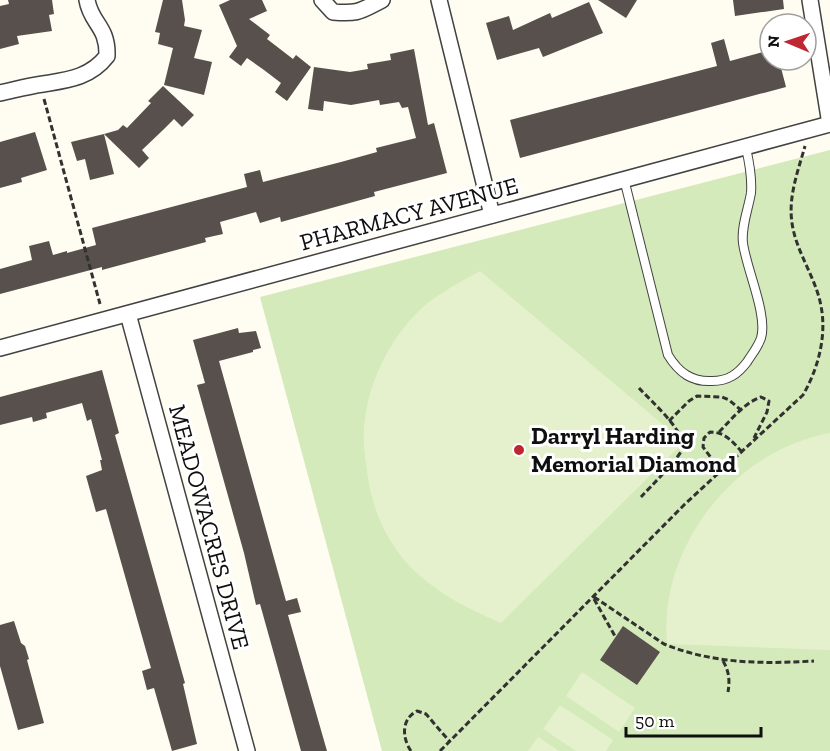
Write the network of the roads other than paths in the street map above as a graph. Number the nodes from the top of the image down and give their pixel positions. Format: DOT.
graph roads {
  1 [pos="87,0"];
  2 [pos="322,0"];
  3 [pos="382,0"];
  4 [pos="439,0"];
  5 [pos="810,0"];
  6 [pos="0,93"];
  7 [pos="830,124"];
  8 [pos="746,148"];
  9 [pos="624,179"];
  10 [pos="492,215"];
  11 [pos="128,314"];
  12 [pos="0,348"];
  13 [pos="247,751"];
  1 -- 6 [label="street"];
  2 -- 3 [label="street"];
  4 -- 10 [label="street"];
  5 -- 7 [label="street"];
  7 -- 8 [label="street, PHARMACY AVENUE"];
  8 -- 9 [label="street, PHARMACY AVENUE"];
  8 -- 9 [label="lane"];
  9 -- 10 [label="street, PHARMACY AVENUE"];
  10 -- 11 [label="street, PHARMACY AVENUE"];
  11 -- 12 [label="street, PHARMACY AVENUE"];
  11 -- 13 [label="street, MEADOWACRES DRIVE"];
}
